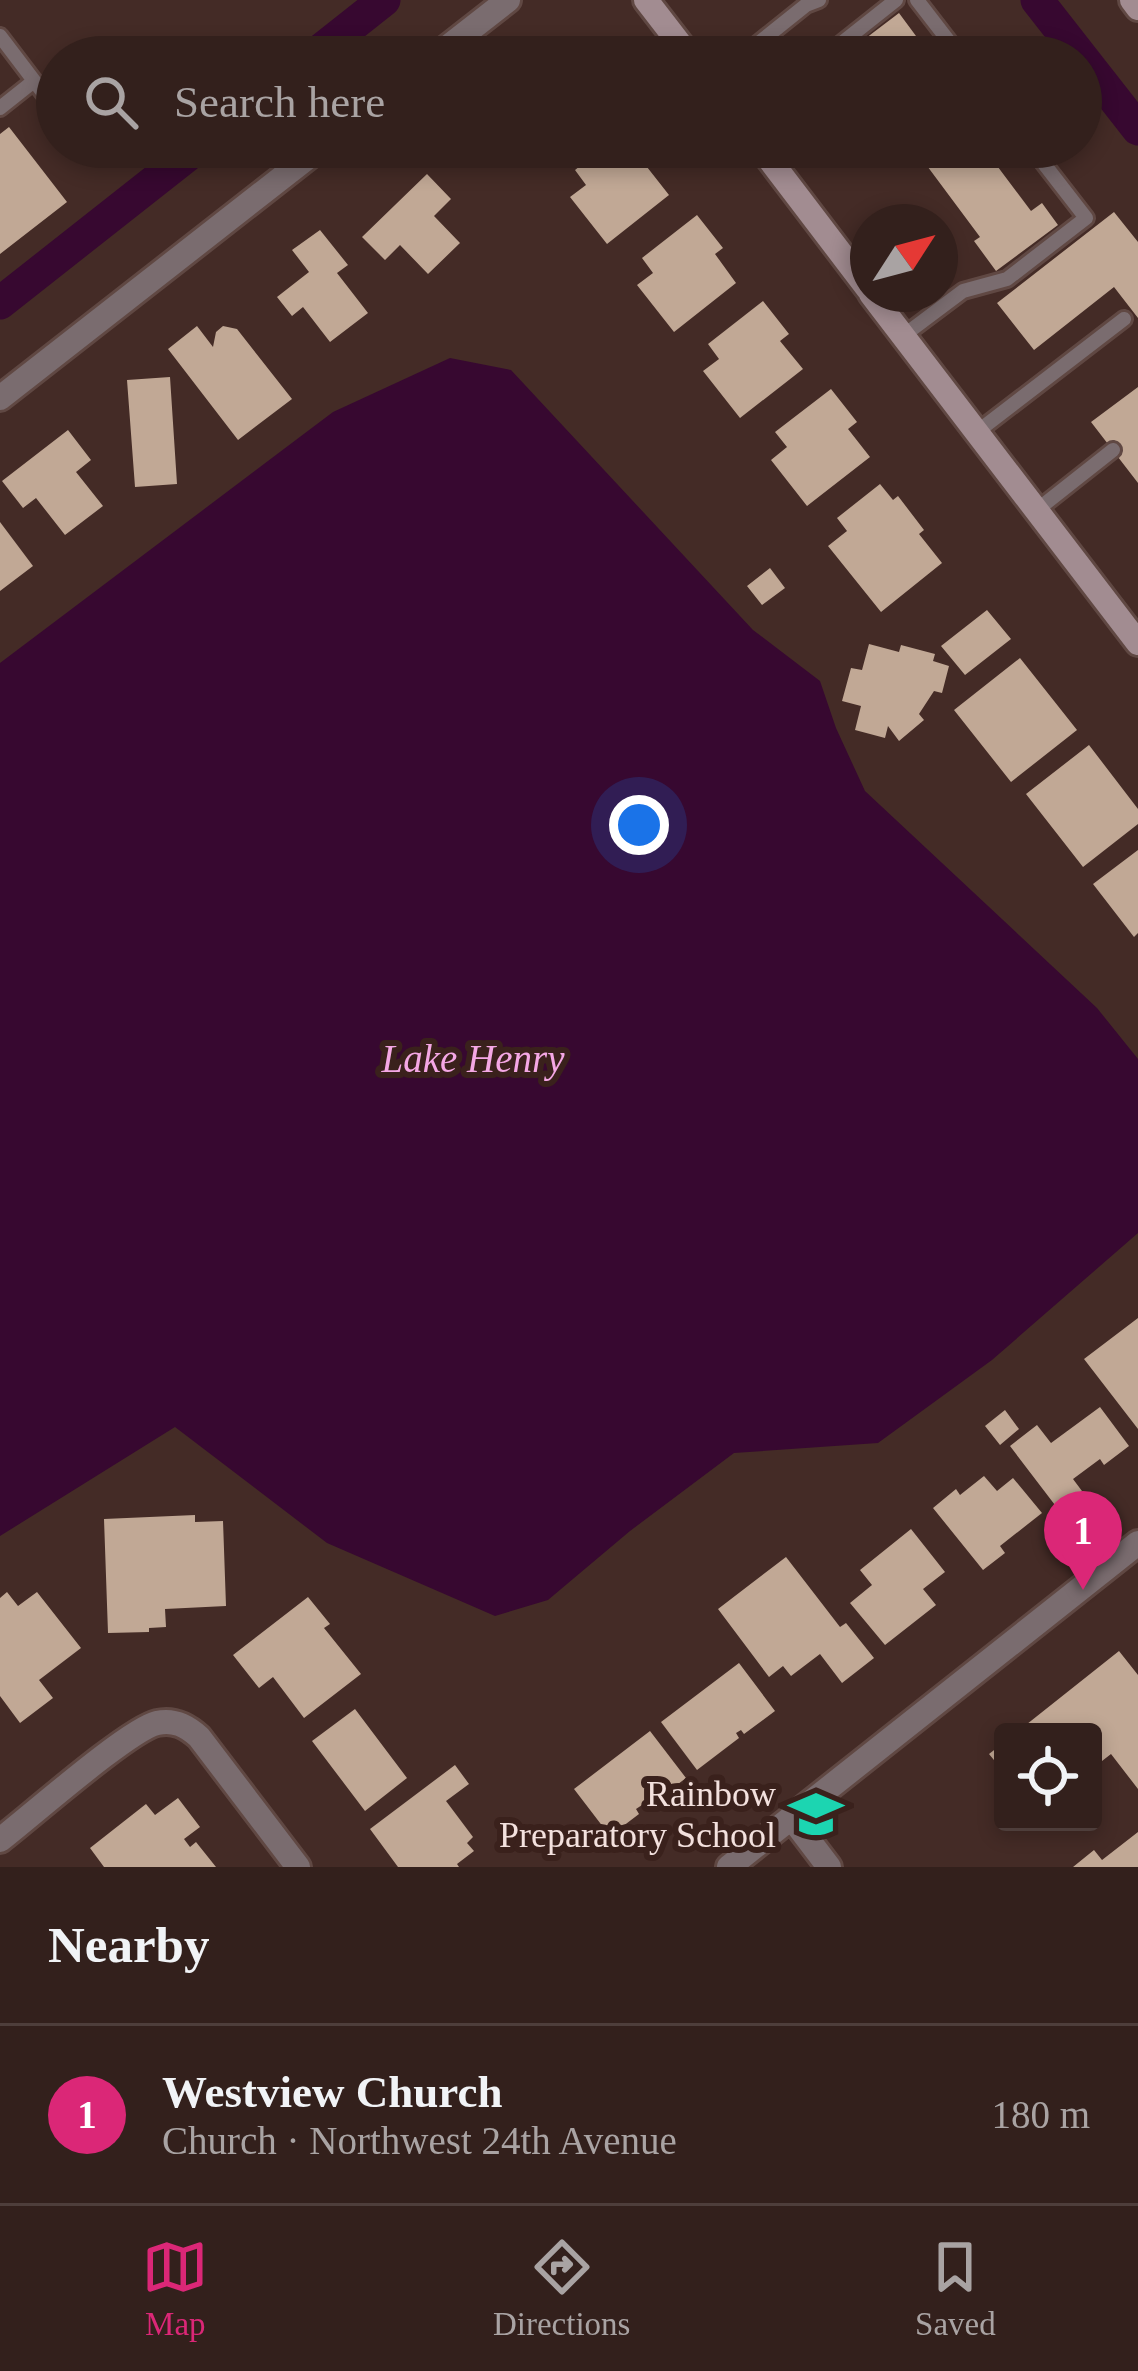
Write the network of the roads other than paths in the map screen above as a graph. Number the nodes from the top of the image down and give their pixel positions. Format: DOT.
graph roads {
  1 [pos="508,0"];
  2 [pos="646,0"];
  3 [pos="819,0"];
  4 [pos="896,0"];
  5 [pos="917,0"];
  6 [pos="1132,0"];
  7 [pos="1138,8"];
  8 [pos="0,36"];
  9 [pos="463,36"];
  10 [pos="674,36"];
  11 [pos="767,36"];
  12 [pos="851,36"];
  13 [pos="945,36"];
  14 [pos="34,82"];
  15 [pos="36,85"];
  16 [pos="0,108"];
  17 [pos="294,168"];
  18 [pos="776,168"];
  19 [pos="1047,168"];
  20 [pos="850,266"];
  21 [pos="885,312"];
  22 [pos="1124,319"];
  23 [pos="903,336"];
  24 [pos="0,398"];
  25 [pos="977,432"];
  26 [pos="1113,450"];
  27 [pos="1037,509"];
  28 [pos="1138,643"];
  29 [pos="1138,1543"];
  30 [pos="791,1817"];
  31 [pos="0,1840"];
  32 [pos="298,1867"];
  33 [pos="729,1867"];
  34 [pos="829,1867"];
  1 -- 9 [label="street"];
  2 -- 10 [label="main road"];
  3 -- 11 [label="lane"];
  4 -- 12 [label="lane"];
  5 -- 13 [label="lane"];
  6 -- 7 [label="main road"];
  8 -- 14 [label="lane"];
  14 -- 15 [label="lane"];
  14 -- 16 [label="lane"];
  17 -- 24 [label="street"];
  18 -- 20 [label="main road"];
  19 -- 23 [label="lane"];
  21 -- 23 [label="main road"];
  22 -- 25 [label="lane"];
  23 -- 25 [label="main road"];
  25 -- 27 [label="main road"];
  26 -- 27 [label="lane"];
  27 -- 28 [label="main road"];
  29 -- 30 [label="street"];
  30 -- 33 [label="street"];
  30 -- 34 [label="street"];
  31 -- 32 [label="street"];
}
